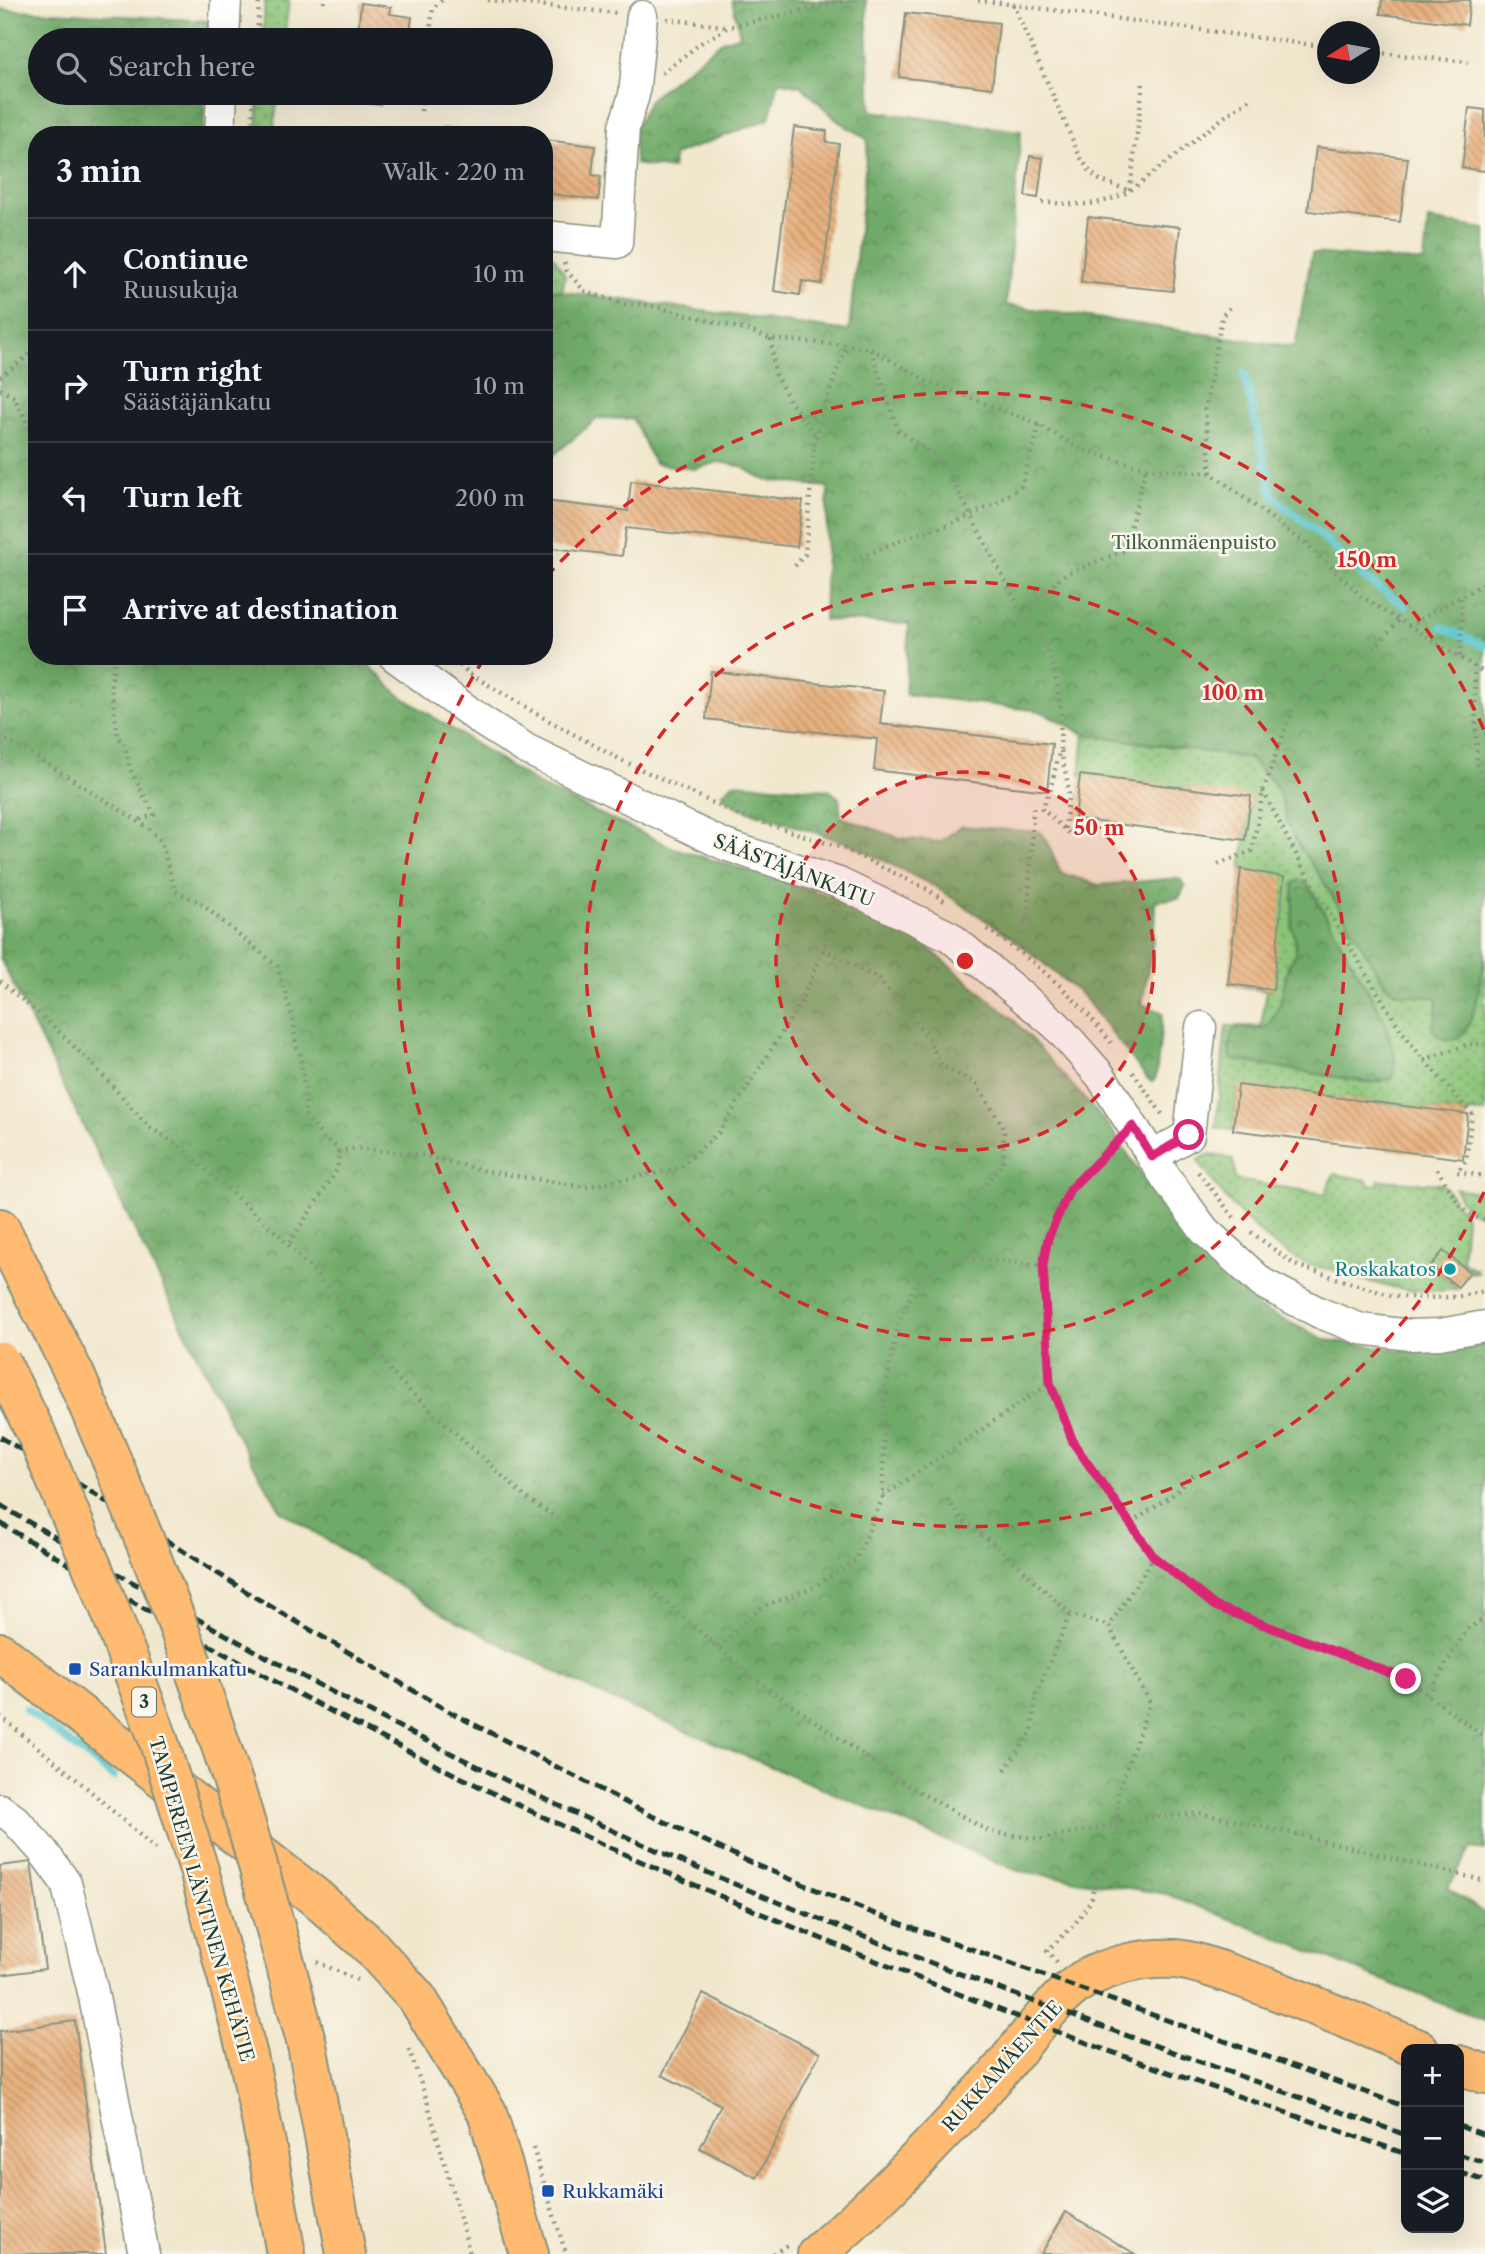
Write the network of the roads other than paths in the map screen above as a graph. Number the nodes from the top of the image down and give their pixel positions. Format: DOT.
graph roads {
  1 [pos="226,0"];
  2 [pos="642,16"];
  3 [pos="225,28"];
  4 [pos="221,105"];
  5 [pos="220,126"];
  6 [pos="553,236"];
  7 [pos="406,665"];
  8 [pos="1201,1027"];
  9 [pos="1152,1157"];
  10 [pos="0,1228"];
  11 [pos="1485,1326"];
  12 [pos="0,1362"];
  13 [pos="0,1653"];
  14 [pos="0,1809"];
  15 [pos="1407,2044"];
  16 [pos="1464,2067"];
  17 [pos="1485,2074"];
  18 [pos="144,2254"];
  19 [pos="286,2254"];
  20 [pos="346,2254"];
  21 [pos="529,2254"];
  22 [pos="817,2254"];
  1 -- 3 [label="street"];
  2 -- 6 [label="street"];
  4 -- 5 [label="street"];
  7 -- 9 [label="street, SÄÄSTÄJÄNKATU"];
  8 -- 9 [label="street"];
  9 -- 11 [label="street, SÄÄSTÄJÄNKATU"];
  10 -- 20 [label="main road, bridge"];
  12 -- 19 [label="main road, TAMPEREEN LÄNTINEN KEHÄTIE / 3, bridge"];
  13 -- 21 [label="main road"];
  14 -- 18 [label="street"];
  15 -- 22 [label="main road, RUKKAMÄENTIE"];
  16 -- 17 [label="main road"];
}
